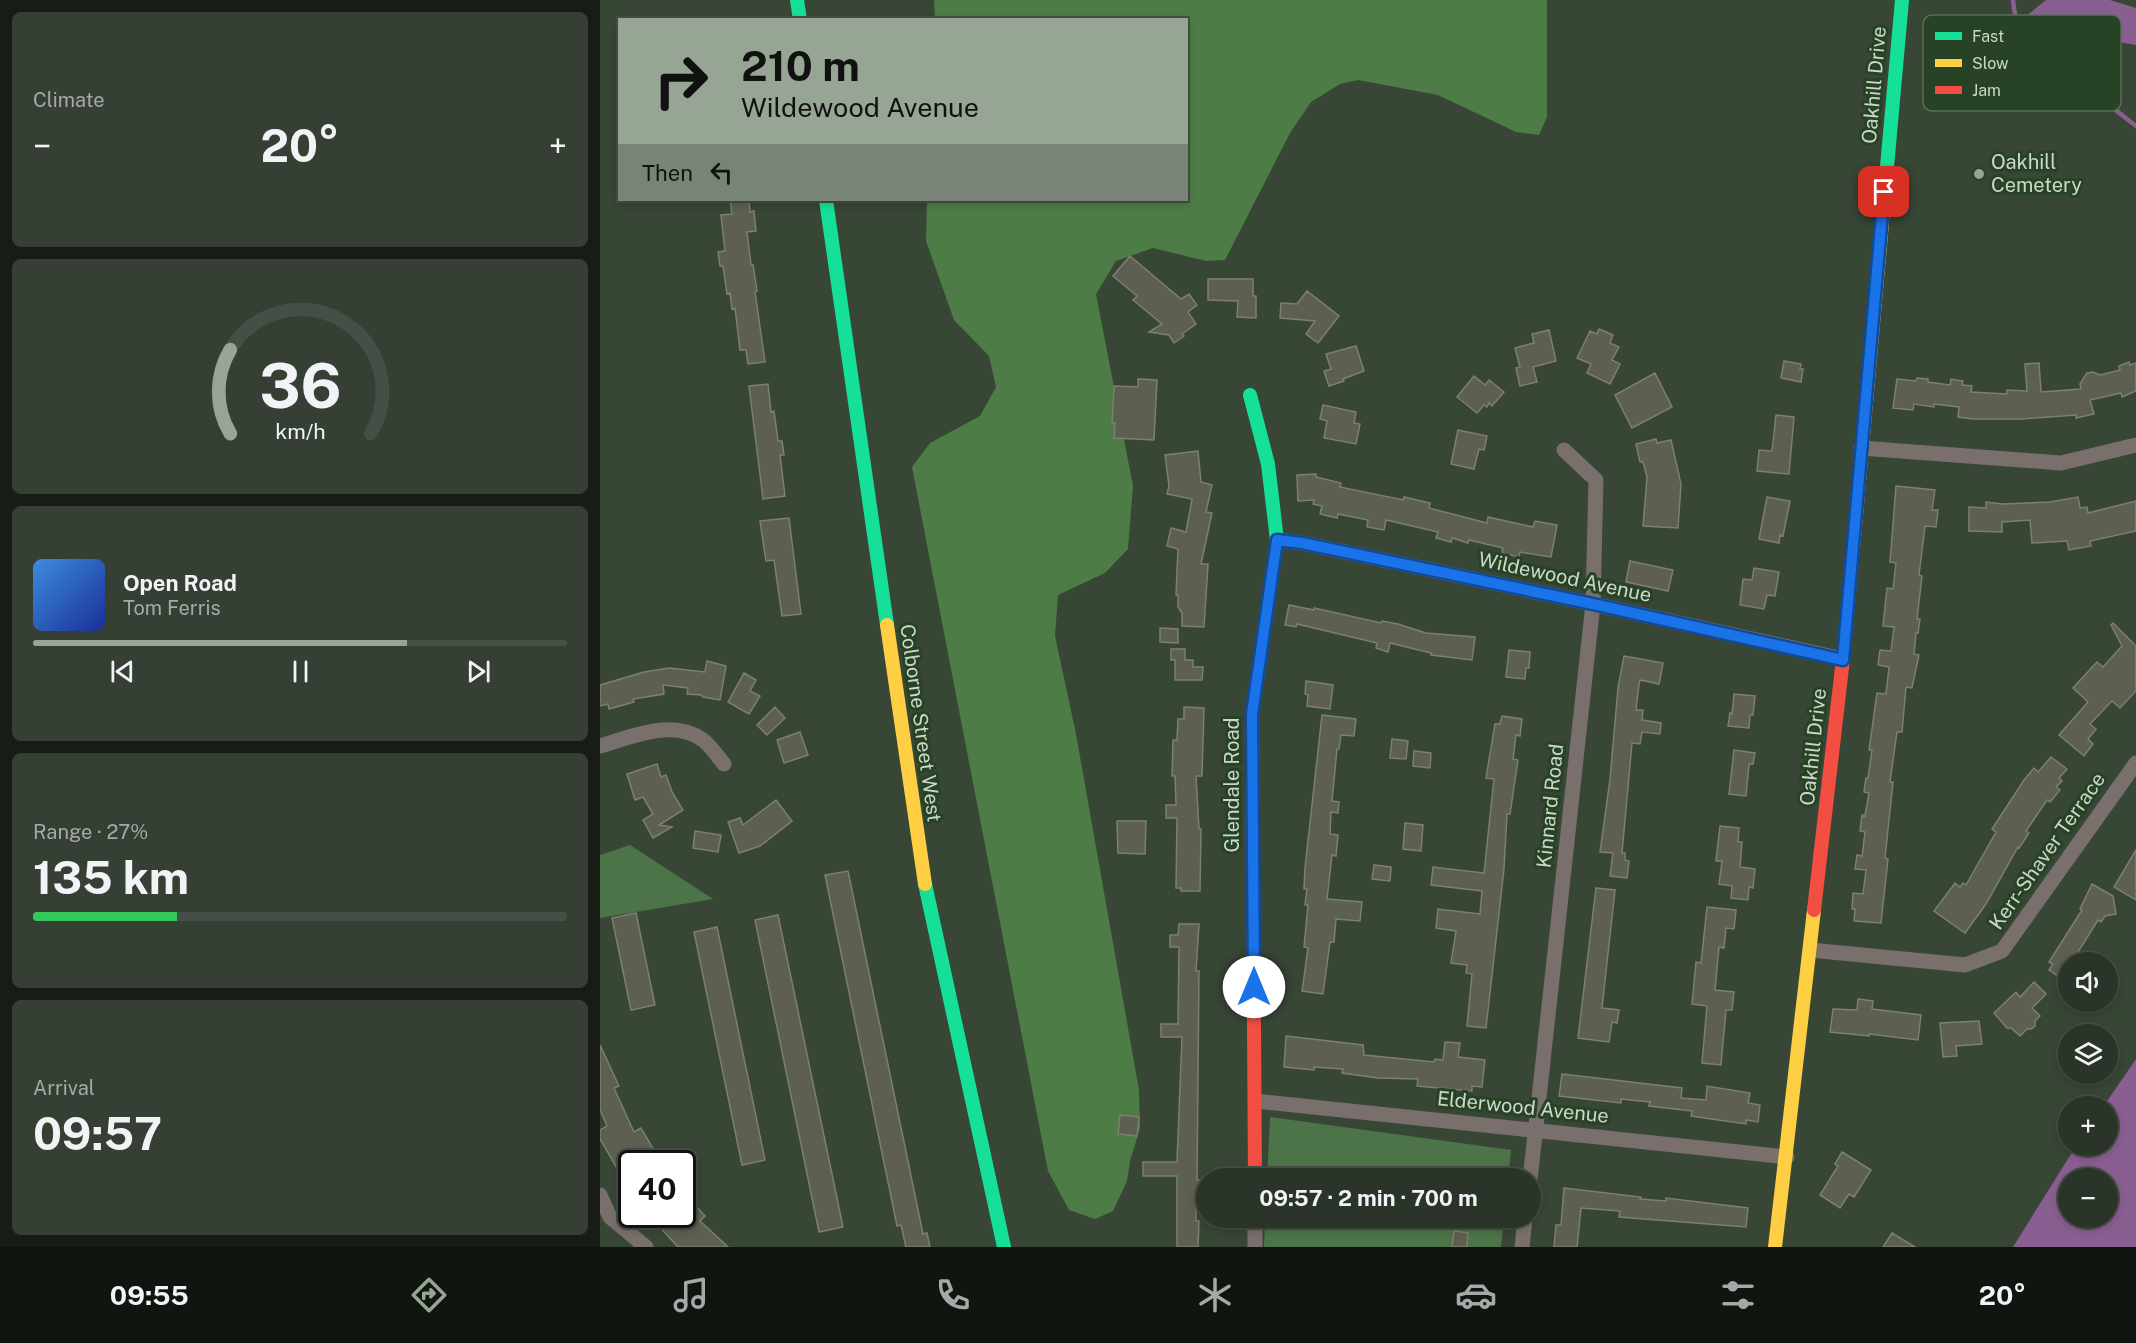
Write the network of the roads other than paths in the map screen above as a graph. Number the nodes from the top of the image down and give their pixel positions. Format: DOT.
graph roads {
  1 [pos="797,0"];
  2 [pos="1902,0"];
  3 [pos="800,18"];
  4 [pos="826,201"];
  5 [pos="1250,395"];
  6 [pos="2136,445"];
  7 [pos="1861,448"];
  8 [pos="1564,450"];
  9 [pos="1277,540"];
  10 [pos="1593,604"];
  11 [pos="1843,660"];
  12 [pos="600,746"];
  13 [pos="2136,763"];
  14 [pos="724,764"];
  15 [pos="1810,950"];
  16 [pos="1255,1101"];
  17 [pos="1536,1130"];
  18 [pos="1787,1157"];
  19 [pos="1255,1168"];
  20 [pos="1531,1168"];
  21 [pos="600,1195"];
  22 [pos="1255,1228"];
  23 [pos="1524,1228"];
  24 [pos="645,1247"];
  25 [pos="1004,1247"];
  26 [pos="1255,1247"];
  27 [pos="1522,1247"];
  28 [pos="1775,1247"];
  1 -- 3 [label="street"];
  2 -- 7 [label="street, Oakhill Drive"];
  4 -- 25 [label="street, Colborne Street West"];
  5 -- 9 [label="street, Glendale Road"];
  6 -- 7 [label="street"];
  7 -- 11 [label="street, Oakhill Drive"];
  8 -- 10 [label="street, Kinnard Road"];
  9 -- 10 [label="street, Wildewood Avenue"];
  9 -- 16 [label="street, Glendale Road"];
  10 -- 11 [label="street, Wildewood Avenue"];
  10 -- 17 [label="street, Kinnard Road"];
  11 -- 15 [label="street, Oakhill Drive"];
  12 -- 14 [label="street"];
  13 -- 15 [label="street, Kerr-Shaver Terrace"];
  15 -- 18 [label="street, Oakhill Drive"];
  16 -- 17 [label="street, Elderwood Avenue"];
  16 -- 19 [label="street, Glendale Road"];
  17 -- 18 [label="street, Elderwood Avenue"];
  17 -- 20 [label="street, Kinnard Road"];
  18 -- 28 [label="street, Oakhill Drive"];
  21 -- 24 [label="street"];
  22 -- 26 [label="street"];
  23 -- 27 [label="street"];
}
